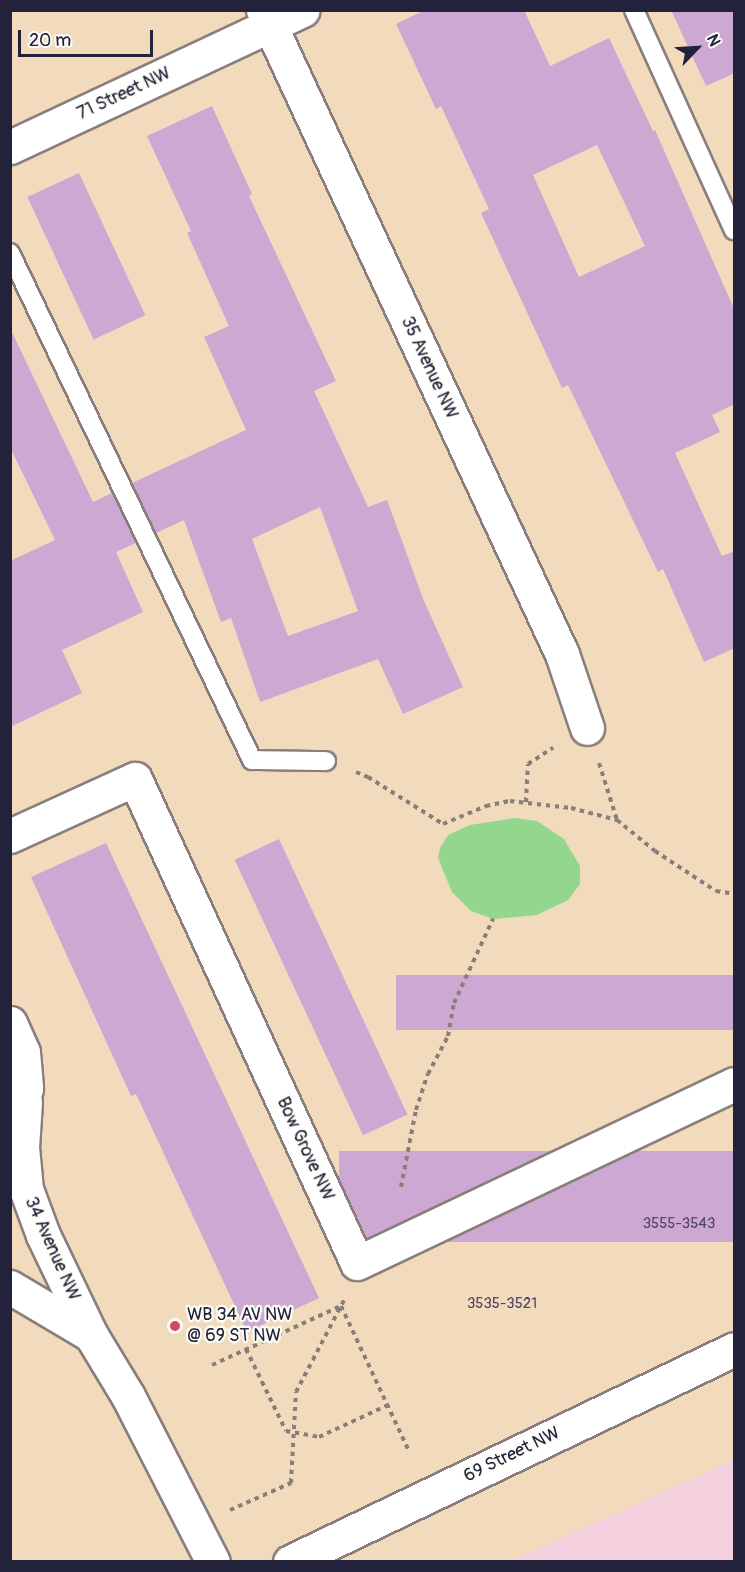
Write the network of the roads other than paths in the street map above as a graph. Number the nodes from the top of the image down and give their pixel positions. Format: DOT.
graph roads {
  1 [pos="302,10"];
  2 [pos="634,10"];
  3 [pos="266,18"];
  4 [pos="10,147"];
  5 [pos="735,230"];
  6 [pos="10,253"];
  7 [pos="587,728"];
  8 [pos="326,760"];
  9 [pos="10,836"];
  10 [pos="10,1023"];
  11 [pos="735,1084"];
  12 [pos="26,1088"];
  13 [pos="10,1136"];
  14 [pos="10,1287"];
  15 [pos="91,1335"];
  16 [pos="735,1349"];
  17 [pos="213,1562"];
  18 [pos="290,1562"];
  1 -- 3 [label="street, 71 Street NW"];
  2 -- 5 [label="lane"];
  3 -- 4 [label="street, 71 Street NW"];
  3 -- 7 [label="street, 35 Avenue NW"];
  6 -- 8 [label="lane"];
  9 -- 11 [label="street, Bow Grove NW"];
  10 -- 12 [label="street"];
  12 -- 13 [label="street"];
  12 -- 15 [label="street, 34 Avenue NW"];
  14 -- 15 [label="street, 34 Avenue NW"];
  15 -- 17 [label="street, 34 Avenue NW"];
  16 -- 18 [label="street, 69 Street NW"];
}
